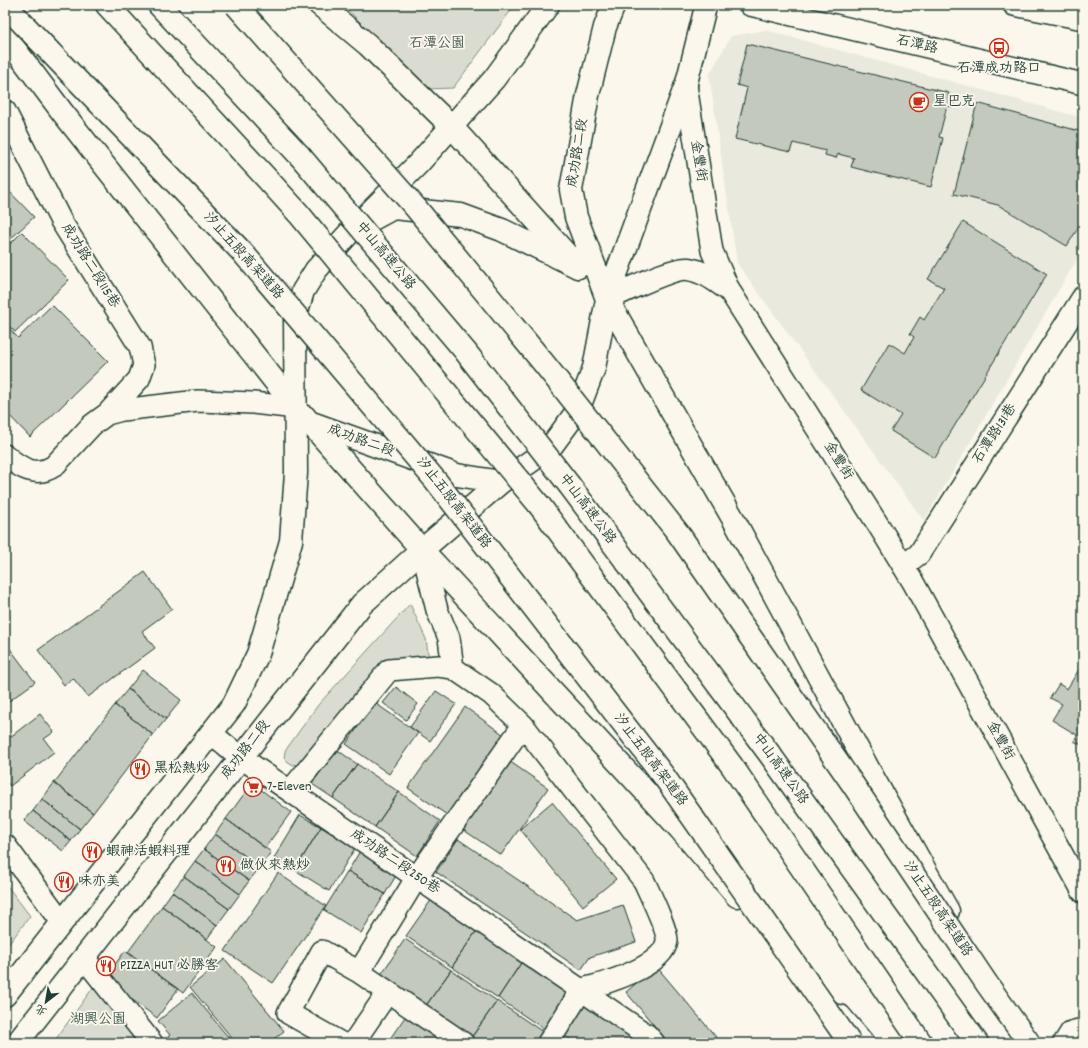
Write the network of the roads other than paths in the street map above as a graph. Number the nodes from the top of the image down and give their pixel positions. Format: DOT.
graph roads {
  1 [pos="5,5"];
  2 [pos="107,5"];
  3 [pos="159,5"];
  4 [pos="236,5"];
  5 [pos="320,5"];
  6 [pos="548,5"];
  7 [pos="614,5"];
  8 [pos="706,5"];
  9 [pos="750,5"];
  10 [pos="1014,5"];
  11 [pos="1083,19"];
  12 [pos="5,36"];
  13 [pos="1083,84"];
  14 [pos="686,85"];
  15 [pos="5,111"];
  16 [pos="452,127"];
  17 [pos="351,231"];
  18 [pos="578,267"];
  19 [pos="729,290"];
  20 [pos="1083,297"];
  21 [pos="607,299"];
  22 [pos="107,414"];
  23 [pos="302,415"];
  24 [pos="5,455"];
  25 [pos="502,482"];
  26 [pos="422,550"];
  27 [pos="902,566"];
  28 [pos="453,668"];
  29 [pos="523,725"];
  30 [pos="211,733"];
  31 [pos="240,757"];
  32 [pos="291,790"];
  33 [pos="5,845"];
  34 [pos="417,877"];
  35 [pos="1083,892"];
  36 [pos="62,922"];
  37 [pos="84,958"];
  38 [pos="359,972"];
  39 [pos="582,989"];
  40 [pos="388,992"];
  41 [pos="5,995"];
  42 [pos="1083,1029"];
  43 [pos="23,1040"];
  44 [pos="152,1043"];
  45 [pos="341,1043"];
  46 [pos="353,1043"];
  47 [pos="463,1043"];
  48 [pos="548,1043"];
  49 [pos="654,1043"];
  50 [pos="850,1043"];
  51 [pos="863,1043"];
  52 [pos="921,1043"];
  53 [pos="977,1043"];
  54 [pos="1024,1043"];
  55 [pos="1029,1043"];
  56 [pos="1064,1043"];
  1 -- 50 [label="main road, 汐止五股高架道路, bridge"];
  2 -- 52 [label="main road, bridge"];
  3 -- 53 [label="main road, 中山高速公路, bridge"];
  4 -- 55 [label="main road, 汐止五股高架道路, bridge"];
  5 -- 16 [label="main road"];
  6 -- 16 [label="main road"];
  7 -- 21 [label="main road, 成功路二段"];
  8 -- 14 [label="street, 金豐街"];
  9 -- 13 [label="street, 石潭路"];
  10 -- 11 [label="street"];
  12 -- 23 [label="main road"];
  14 -- 19 [label="street, 金豐街"];
  14 -- 21 [label="main road"];
  15 -- 22 [label="street, 成功路二段115巷"];
  16 -- 17 [label="main road"];
  16 -- 18 [label="main road"];
  17 -- 18 [label="main road"];
  17 -- 23 [label="main road"];
  18 -- 21 [label="main road"];
  19 -- 21 [label="main road"];
  19 -- 27 [label="street, 金豐街"];
  20 -- 27 [label="street, 石潭路131巷"];
  21 -- 25 [label="main road, 成功路二段"];
  21 -- 54 [label="main road"];
  22 -- 23 [label="street, 成功路二段115巷"];
  22 -- 24 [label="street, 成功路二段115巷"];
  23 -- 25 [label="main road, 成功路二段"];
  23 -- 26 [label="main road"];
  23 -- 30 [label="main road"];
  25 -- 26 [label="main road, 成功路二段"];
  26 -- 28 [label="street"];
  26 -- 31 [label="main road, 成功路二段"];
  26 -- 51 [label="main road"];
  27 -- 35 [label="street, 金豐街"];
  28 -- 29 [label="street"];
  28 -- 32 [label="street"];
  29 -- 34 [label="street"];
  29 -- 39 [label="street"];
  30 -- 31 [label="street, 成功路二段250巷"];
  30 -- 36 [label="main road"];
  31 -- 32 [label="street, 成功路二段250巷"];
  31 -- 37 [label="main road, 成功路二段"];
  32 -- 34 [label="street, 成功路二段250巷"];
  33 -- 36 [label="street"];
  34 -- 38 [label="street"];
  34 -- 39 [label="street, 成功路二段250巷"];
  36 -- 41 [label="main road"];
  37 -- 43 [label="main road, 成功路二段"];
  37 -- 44 [label="street"];
  38 -- 40 [label="street"];
  38 -- 45 [label="street"];
  39 -- 48 [label="street"];
  39 -- 49 [label="street, 成功路二段250巷"];
  40 -- 46 [label="street"];
  40 -- 47 [label="street"];
  42 -- 56 [label="street"];
}
